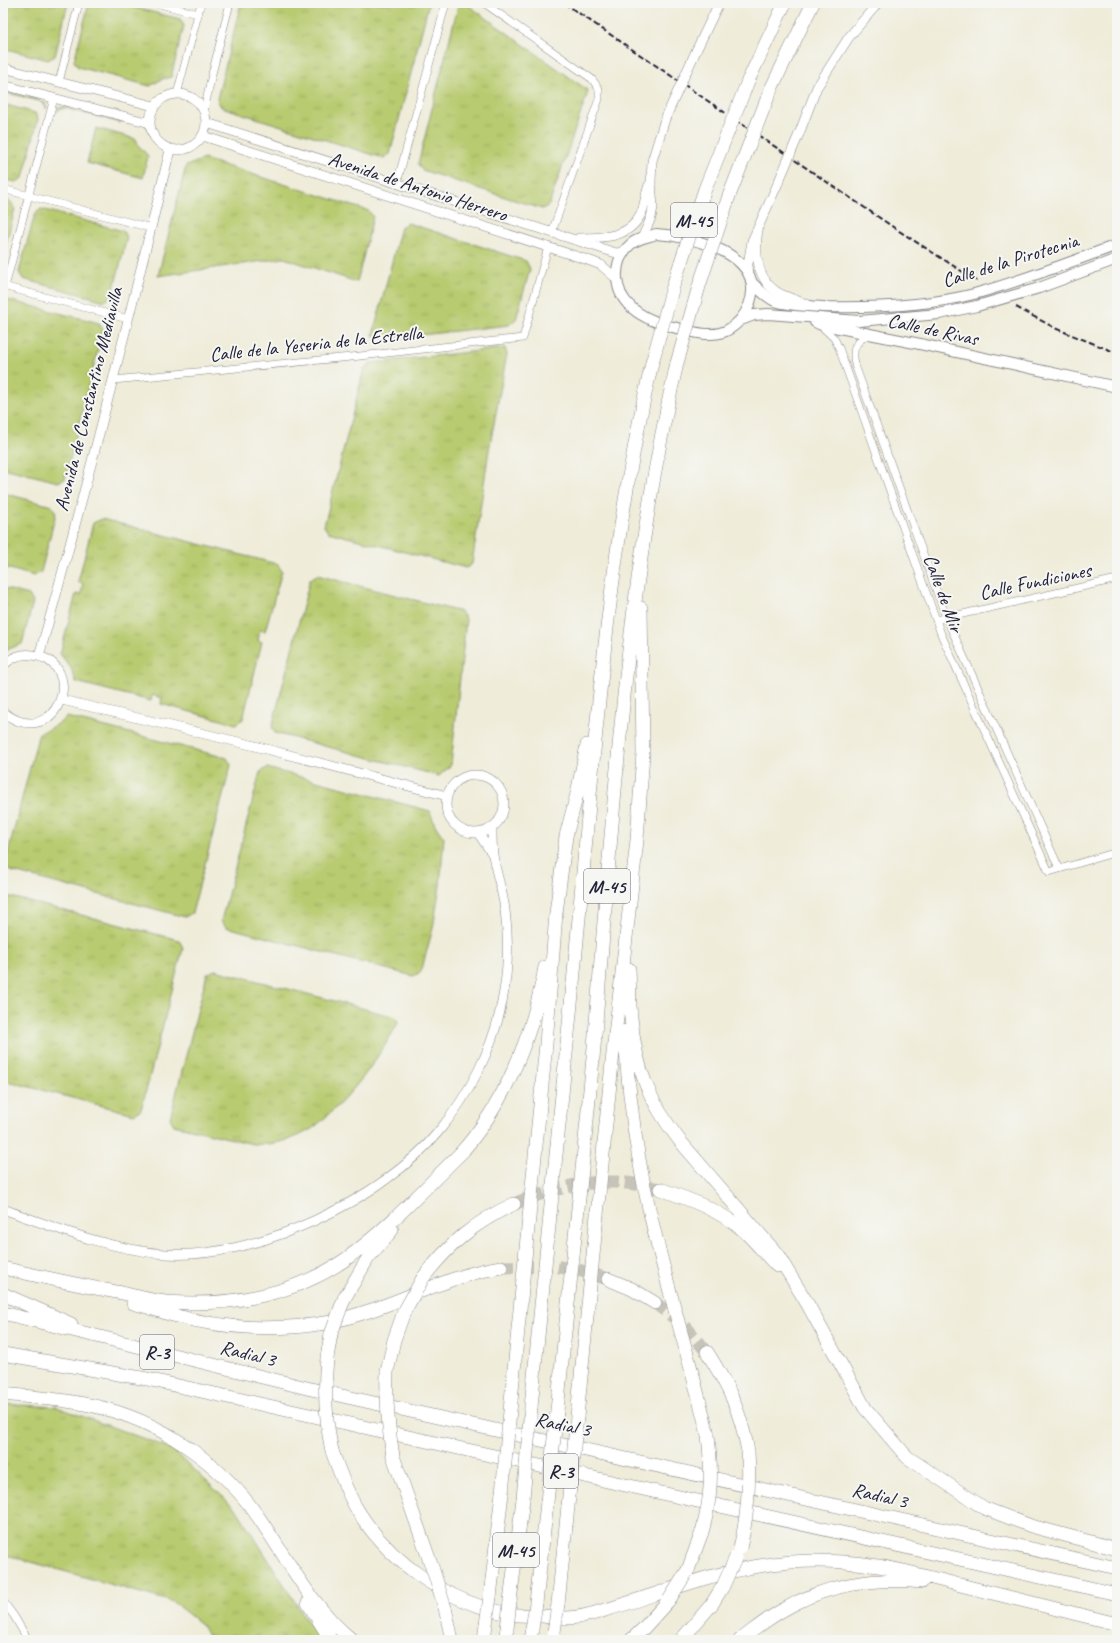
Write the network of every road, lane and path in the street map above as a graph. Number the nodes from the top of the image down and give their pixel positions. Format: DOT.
graph roads {
  1 [pos="79,3"];
  2 [pos="156,3"];
  3 [pos="201,3"];
  4 [pos="230,3"];
  5 [pos="446,3"];
  6 [pos="484,3"];
  7 [pos="719,3"];
  8 [pos="785,3"];
  9 [pos="813,3"];
  10 [pos="878,3"];
  11 [pos="198,14"];
  12 [pos="3,68"];
  13 [pos="59,82"];
  14 [pos="3,85"];
  15 [pos="177,94"];
  16 [pos="54,98"];
  17 [pos="154,106"];
  18 [pos="204,111"];
  19 [pos="150,123"];
  20 [pos="207,123"];
  21 [pos="203,136"];
  22 [pos="170,150"];
  23 [pos="651,182"];
  24 [pos="397,183"];
  25 [pos="3,189"];
  26 [pos="30,196"];
  27 [pos="150,228"];
  28 [pos="758,229"];
  29 [pos="552,232"];
  30 [pos="569,238"];
  31 [pos="642,238"];
  32 [pos="1117,245"];
  33 [pos="548,247"];
  34 [pos="624,252"];
  35 [pos="1117,259"];
  36 [pos="746,270"];
  37 [pos="617,279"];
  38 [pos="751,282"];
  39 [pos="4,287"];
  40 [pos="813,306"];
  41 [pos="809,317"];
  42 [pos="128,319"];
  43 [pos="741,320"];
  44 [pos="819,324"];
  45 [pos="869,334"];
  46 [pos="113,380"];
  47 [pos="1117,387"];
  48 [pos="1117,579"];
  49 [pos="637,591"];
  50 [pos="946,617"];
  51 [pos="936,620"];
  52 [pos="39,656"];
  53 [pos="3,666"];
  54 [pos="62,700"];
  55 [pos="3,712"];
  56 [pos="596,719"];
  57 [pos="447,796"];
  58 [pos="492,827"];
  59 [pos="478,833"];
  60 [pos="1117,852"];
  61 [pos="493,854"];
  62 [pos="1059,868"];
  63 [pos="633,880"];
  64 [pos="556,913"];
  65 [pos="629,969"];
  66 [pos="464,1150"];
  67 [pos="660,1189"];
  68 [pos="514,1204"];
  69 [pos="3,1209"];
  70 [pos="501,1267"];
  71 [pos="3,1268"];
  72 [pos="608,1279"];
  73 [pos="71,1284"];
  74 [pos="3,1294"];
  75 [pos="656,1303"];
  76 [pos="808,1303"];
  77 [pos="3,1313"];
  78 [pos="108,1340"];
  79 [pos="707,1352"];
  80 [pos="3,1354"];
  81 [pos="3,1394"];
  82 [pos="258,1517"];
  83 [pos="1117,1549"];
  84 [pos="1117,1568"];
  85 [pos="952,1583"];
  86 [pos="1117,1594"];
  87 [pos="3,1601"];
  88 [pos="1117,1624"];
  89 [pos="506,1635"];
  90 [pos="531,1635"];
  91 [pos="554,1636"];
  92 [pos="28,1640"];
  93 [pos="331,1640"];
  94 [pos="352,1640"];
  95 [pos="452,1640"];
  96 [pos="484,1640"];
  97 [pos="631,1640"];
  98 [pos="681,1640"];
  99 [pos="740,1640"];
  1 -- 13 [label="street"];
  2 -- 11 [label="street"];
  3 -- 11 [label="street"];
  4 -- 18 [label="street"];
  5 -- 24 [label="street"];
  6 -- 29 [label="street"];
  7 -- 23 [label="street, bridge"];
  8 -- 56 [label="highway, M-45, bridge"];
  9 -- 49 [label="highway, M-45, bridge"];
  10 -- 28 [label="street, bridge"];
  11 -- 15 [label="street"];
  12 -- 13 [label="street"];
  13 -- 17 [label="street"];
  14 -- 16 [label="street"];
  15 -- 17 [label="street"];
  15 -- 18 [label="street"];
  16 -- 19 [label="street"];
  16 -- 26 [label="street"];
  17 -- 19 [label="street"];
  18 -- 20 [label="street"];
  19 -- 22 [label="street"];
  20 -- 21 [label="street"];
  20 -- 24 [label="street, Avenida de Antonio Herrero"];
  21 -- 22 [label="street"];
  21 -- 33 [label="street, Avenida de Antonio Herrero"];
  22 -- 27 [label="street, Avenida de Constantino Mediavilla"];
  23 -- 30 [label="street"];
  23 -- 31 [label="street"];
  24 -- 29 [label="street, Avenida de Antonio Herrero"];
  25 -- 26 [label="street"];
  26 -- 27 [label="street"];
  26 -- 39 [label="street"];
  27 -- 42 [label="street, Avenida de Constantino Mediavilla"];
  28 -- 36 [label="street"];
  28 -- 40 [label="street"];
  29 -- 30 [label="street, Avenida de Antonio Herrero"];
  30 -- 34 [label="street, Avenida de Antonio Herrero"];
  31 -- 34 [label="main road"];
  31 -- 36 [label="main road"];
  32 -- 40 [label="main road, Calle de la Pirotecnia"];
  33 -- 37 [label="street, Avenida de Antonio Herrero"];
  33 -- 46 [label="street, Calle de la Yeseria de la Estrella"];
  34 -- 37 [label="main road"];
  35 -- 41 [label="main road, Calle de la Pirotecnia"];
  36 -- 38 [label="main road"];
  37 -- 43 [label="main road"];
  38 -- 40 [label="main road, Calle de la Pirotecnia"];
  38 -- 43 [label="main road"];
  39 -- 42 [label="street"];
  41 -- 43 [label="main road"];
  41 -- 44 [label="main road, Calle de Rivas"];
  42 -- 46 [label="street, Avenida de Constantino Mediavilla"];
  44 -- 45 [label="main road, Calle de Rivas"];
  44 -- 51 [label="street, Calle de Mir"];
  45 -- 47 [label="main road, Calle de Rivas"];
  45 -- 50 [label="street, Calle de Mir"];
  46 -- 52 [label="street, Avenida de Constantino Mediavilla"];
  48 -- 50 [label="street, Calle Fundiciones"];
  49 -- 63 [label="highway"];
  49 -- 90 [label="highway, M-45, bridge"];
  50 -- 51 [label="street, Calle Fundiciones"];
  50 -- 62 [label="street, Calle de Mir"];
  51 -- 62 [label="street, Calle de Mir"];
  52 -- 53 [label="street"];
  52 -- 54 [label="street"];
  54 -- 55 [label="street"];
  54 -- 57 [label="street"];
  56 -- 64 [label="highway"];
  56 -- 89 [label="highway, M-45, bridge"];
  57 -- 58 [label="street"];
  57 -- 59 [label="street"];
  58 -- 59 [label="street"];
  58 -- 61 [label="street"];
  59 -- 61 [label="street"];
  60 -- 62 [label="street"];
  61 -- 69 [label="street"];
  63 -- 65 [label="highway"];
  63 -- 91 [label="highway, bridge"];
  64 -- 66 [label="highway"];
  64 -- 96 [label="highway, bridge"];
  65 -- 76 [label="highway"];
  65 -- 97 [label="highway, bridge"];
  66 -- 73 [label="highway"];
  66 -- 85 [label="highway, bridge"];
  67 -- 76 [label="highway"];
  68 -- 95 [label="highway, bridge"];
  70 -- 73 [label="highway"];
  71 -- 73 [label="highway"];
  72 -- 75 [label="highway"];
  74 -- 78 [label="highway"];
  76 -- 83 [label="highway"];
  77 -- 78 [label="highway, Radial 3 / R-3"];
  78 -- 84 [label="highway, Radial 3 / R-3"];
  79 -- 98 [label="highway, bridge"];
  80 -- 86 [label="highway, R-3"];
  81 -- 82 [label="highway"];
  82 -- 93 [label="highway"];
  82 -- 94 [label="highway"];
  85 -- 88 [label="highway"];
  85 -- 99 [label="highway"];
  87 -- 92 [label="street"];
}
